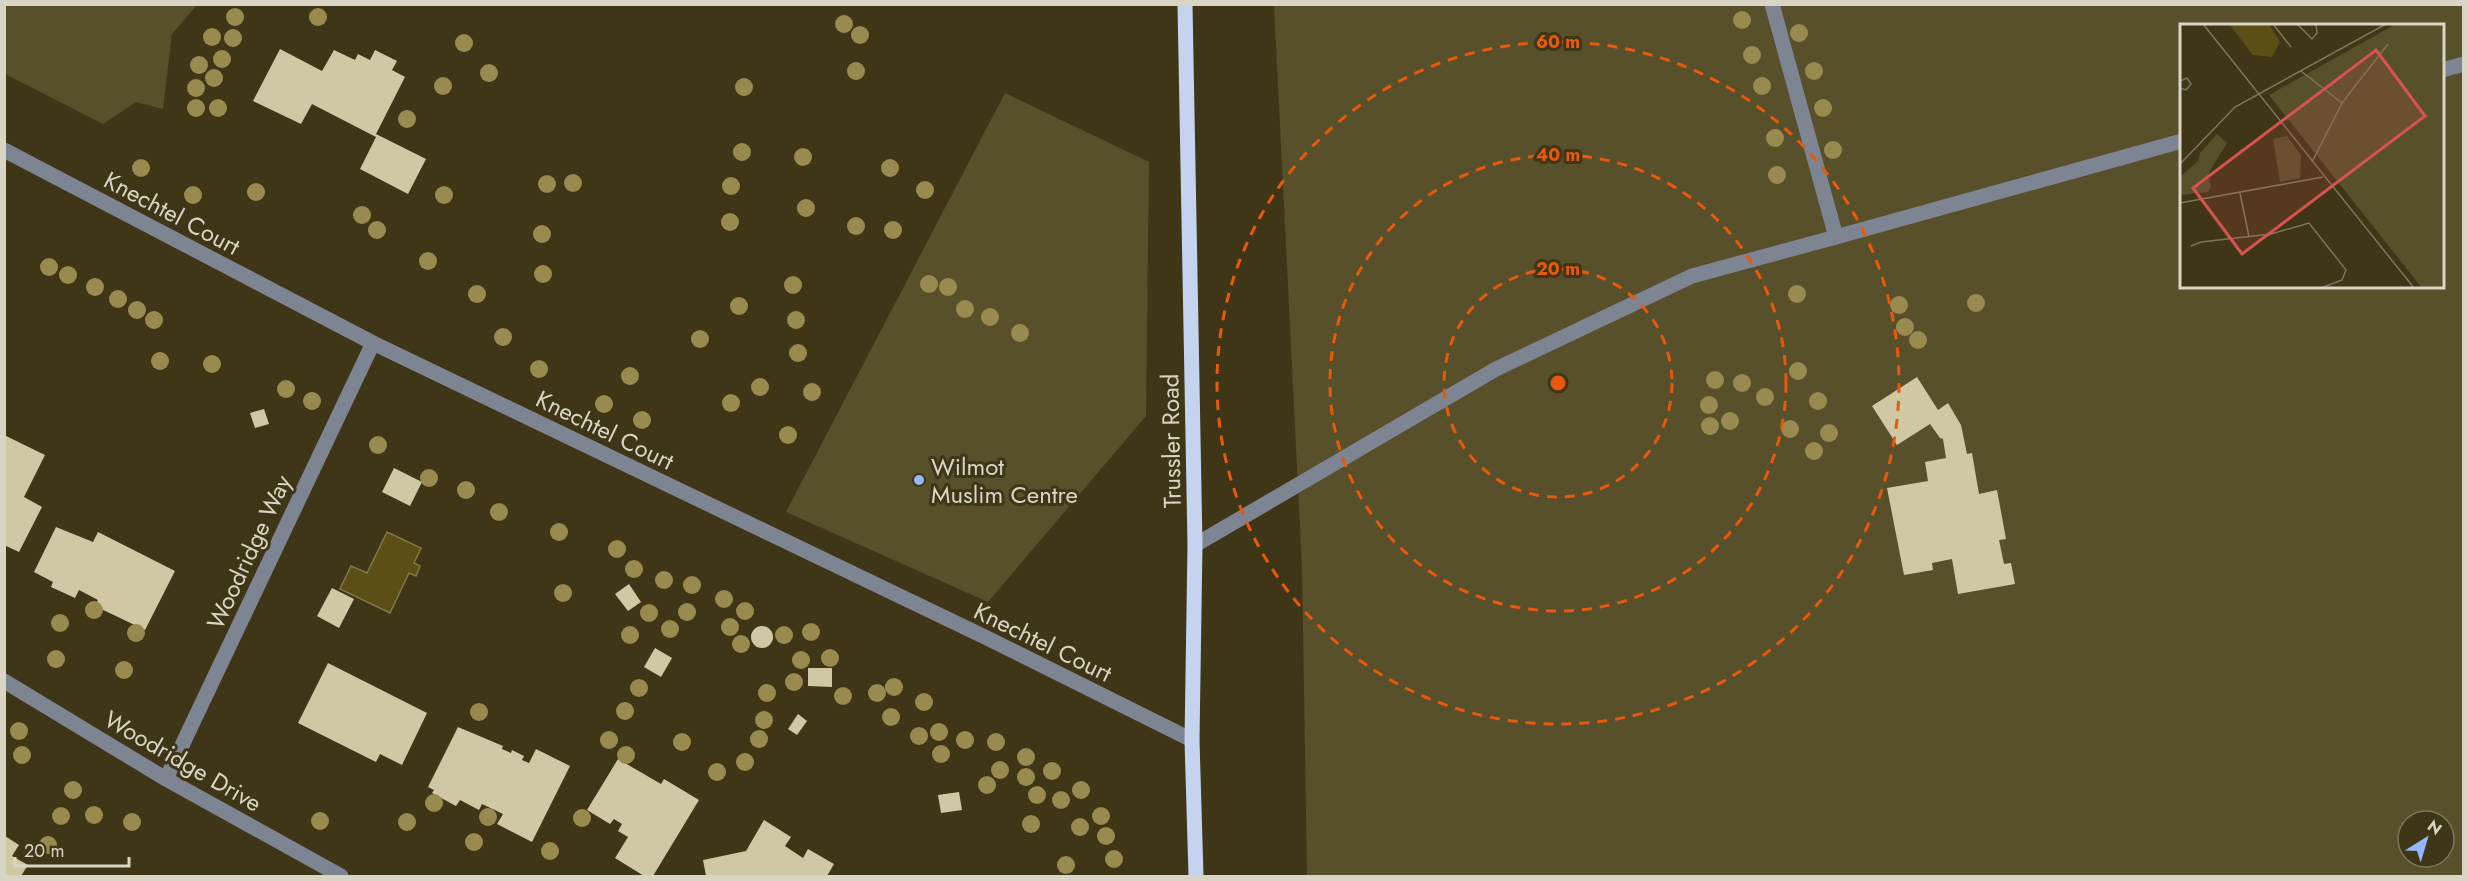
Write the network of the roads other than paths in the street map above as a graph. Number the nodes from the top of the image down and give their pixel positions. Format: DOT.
graph roads {
  1 [pos="1185,4"];
  2 [pos="1772,4"];
  3 [pos="2463,64"];
  4 [pos="2444,69"];
  5 [pos="2180,141"];
  6 [pos="4,150"];
  7 [pos="1836,237"];
  8 [pos="373,344"];
  9 [pos="1195,545"];
  10 [pos="4,681"];
  11 [pos="1192,740"];
  12 [pos="166,779"];
  13 [pos="341,876"];
  14 [pos="1196,876"];
  1 -- 9 [label="main road, Trussler Road"];
  2 -- 7 [label="street"];
  3 -- 4 [label="street"];
  5 -- 7 [label="street"];
  6 -- 8 [label="street, Knechtel Court"];
  7 -- 9 [label="street"];
  8 -- 11 [label="street, Knechtel Court"];
  8 -- 12 [label="street, Woodridge Way"];
  9 -- 11 [label="main road, Trussler Road"];
  10 -- 12 [label="street, Woodridge Drive"];
  11 -- 14 [label="main road, Trussler Road"];
  12 -- 13 [label="street, Woodridge Drive"];
}
